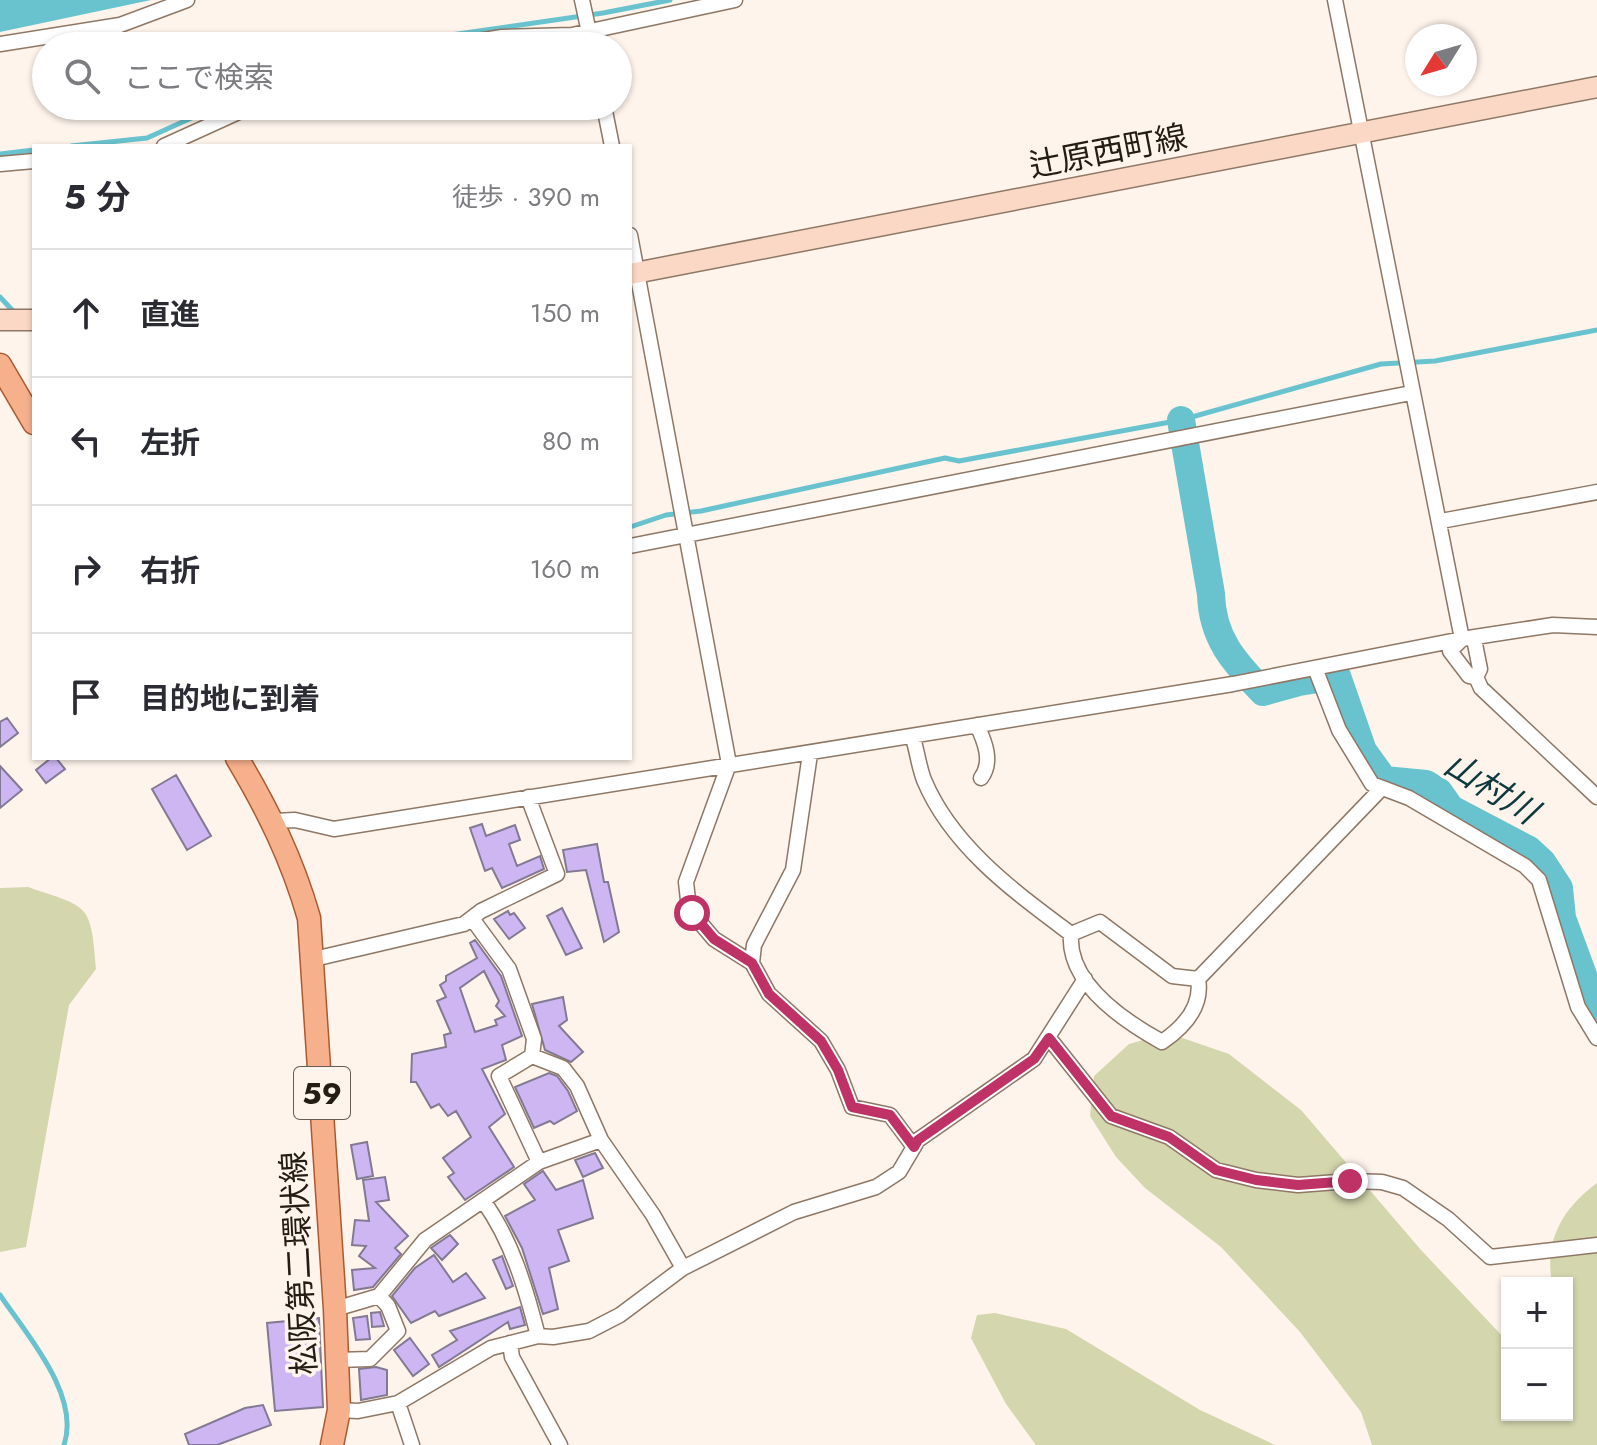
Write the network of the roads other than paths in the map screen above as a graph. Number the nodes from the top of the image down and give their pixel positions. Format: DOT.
graph roads {
  1 [pos="187,0"];
  2 [pos="582,0"];
  3 [pos="735,0"];
  4 [pos="1335,0"];
  5 [pos="76,32"];
  6 [pos="589,32"];
  7 [pos="613,32"];
  8 [pos="32,39"];
  9 [pos="0,44"];
  10 [pos="1597,87"];
  11 [pos="221,120"];
  12 [pos="607,120"];
  13 [pos="1360,132"];
  14 [pos="168,144"];
  15 [pos="612,144"];
  16 [pos="32,161"];
  17 [pos="0,164"];
  18 [pos="634,274"];
  19 [pos="0,320"];
  20 [pos="32,320"];
  21 [pos="0,365"];
  22 [pos="1411,393"];
  23 [pos="32,420"];
  24 [pos="1597,492"];
  25 [pos="1441,521"];
  26 [pos="686,535"];
  27 [pos="632,546"];
  28 [pos="1597,627"];
  29 [pos="1468,639"];
  30 [pos="1315,668"];
  31 [pos="1476,677"];
  32 [pos="977,725"];
  33 [pos="913,738"];
  34 [pos="810,754"];
  35 [pos="238,760"];
  36 [pos="729,764"];
  37 [pos="981,778"];
  38 [pos="1380,790"];
  39 [pos="528,797"];
  40 [pos="1597,797"];
  41 [pos="274,821"];
  42 [pos="473,920"];
  43 [pos="1071,934"];
  44 [pos="314,959"];
  45 [pos="752,963"];
  46 [pos="1085,979"];
  47 [pos="1198,979"];
  48 [pos="1049,1038"];
  49 [pos="1597,1038"];
  50 [pos="532,1056"];
  51 [pos="601,1140"];
  52 [pos="914,1147"];
  53 [pos="539,1162"];
  54 [pos="484,1202"];
  55 [pos="1597,1245"];
  56 [pos="683,1268"];
  57 [pos="379,1296"];
  58 [pos="335,1309"];
  59 [pos="538,1336"];
  60 [pos="510,1343"];
  61 [pos="337,1360"];
  62 [pos="398,1403"];
  63 [pos="339,1410"];
  64 [pos="332,1445"];
  65 [pos="412,1445"];
  66 [pos="560,1445"];
  1 -- 5 [label="street"];
  2 -- 6 [label="street"];
  3 -- 7 [label="street"];
  4 -- 13 [label="street"];
  8 -- 9 [label="street"];
  10 -- 13 [label="main road, 辻原西町線"];
  11 -- 14 [label="street"];
  12 -- 15 [label="street"];
  13 -- 18 [label="main road, 辻原西町線"];
  13 -- 22 [label="street"];
  16 -- 17 [label="street"];
  18 -- 26 [label="street"];
  19 -- 20 [label="main road"];
  21 -- 23 [label="main road"];
  22 -- 25 [label="street"];
  22 -- 26 [label="street"];
  24 -- 25 [label="street"];
  25 -- 29 [label="street"];
  26 -- 27 [label="street"];
  26 -- 36 [label="street"];
  28 -- 29 [label="street"];
  29 -- 30 [label="street"];
  29 -- 31 [label="street"];
  29 -- 31 [label="street"];
  30 -- 32 [label="street"];
  30 -- 38 [label="street"];
  31 -- 40 [label="street"];
  32 -- 33 [label="street"];
  32 -- 37 [label="street"];
  33 -- 34 [label="street"];
  33 -- 43 [label="street"];
  34 -- 36 [label="street"];
  34 -- 45 [label="street"];
  35 -- 41 [label="main road, 松阪第二環状線 / 59"];
  36 -- 39 [label="street"];
  36 -- 45 [label="street"];
  38 -- 47 [label="street"];
  38 -- 49 [label="street"];
  39 -- 41 [label="street"];
  39 -- 42 [label="street"];
  41 -- 44 [label="main road, 松阪第二環状線 / 59"];
  42 -- 44 [label="street"];
  42 -- 50 [label="street"];
  43 -- 46 [label="street"];
  43 -- 47 [label="street"];
  44 -- 58 [label="main road, 松阪第二環状線 / 59"];
  45 -- 52 [label="street"];
  46 -- 47 [label="street"];
  46 -- 48 [label="street"];
  48 -- 52 [label="street"];
  48 -- 55 [label="street"];
  50 -- 51 [label="street"];
  50 -- 53 [label="street"];
  51 -- 53 [label="street"];
  51 -- 56 [label="street"];
  52 -- 56 [label="street"];
  53 -- 54 [label="street"];
  54 -- 57 [label="street"];
  54 -- 59 [label="street"];
  56 -- 59 [label="street"];
  57 -- 58 [label="street"];
  57 -- 61 [label="street"];
  58 -- 61 [label="main road, 松阪第二環状線 / 59"];
  59 -- 60 [label="street"];
  60 -- 62 [label="street"];
  60 -- 66 [label="street"];
  61 -- 63 [label="main road, 松阪第二環状線 / 59"];
  62 -- 63 [label="street"];
  62 -- 65 [label="street"];
  63 -- 64 [label="main road, 松阪第二環状線 / 59"];
}
